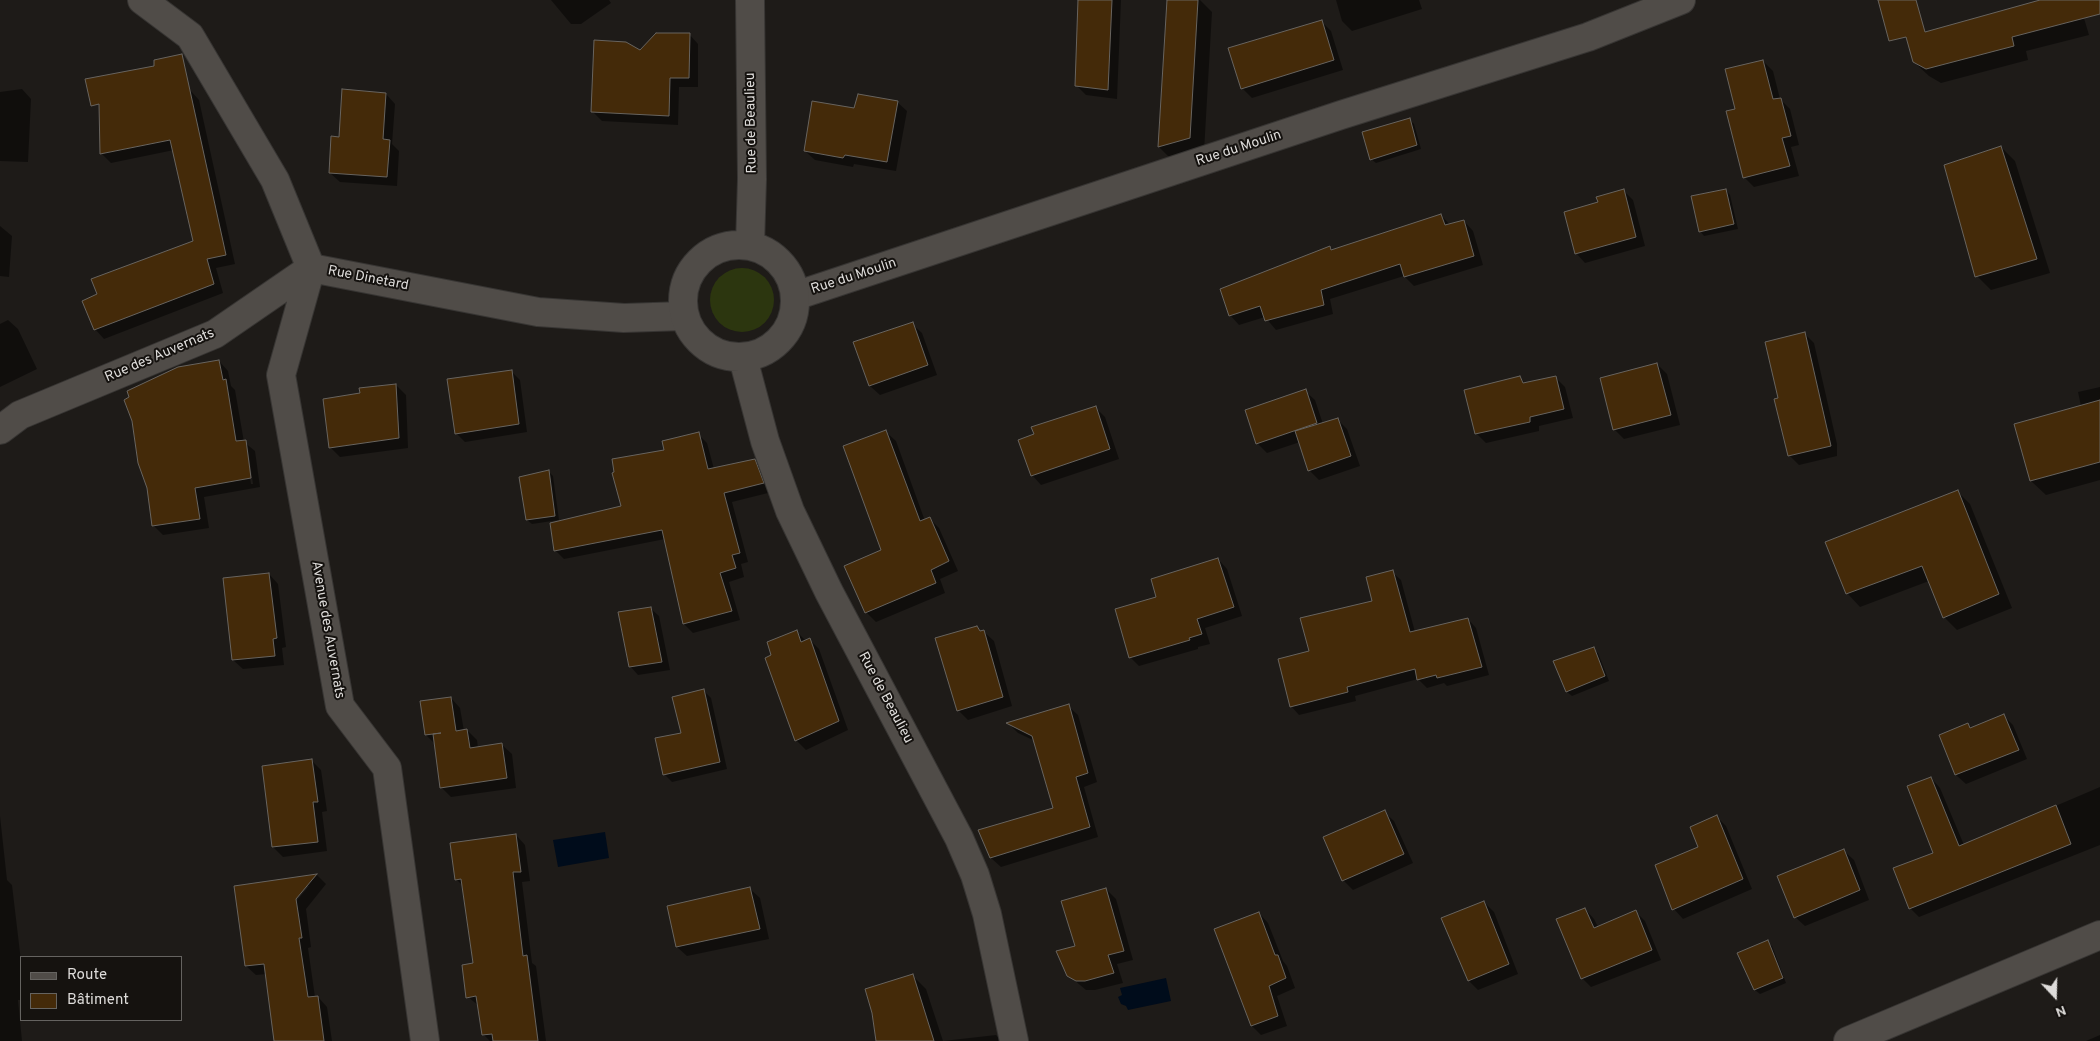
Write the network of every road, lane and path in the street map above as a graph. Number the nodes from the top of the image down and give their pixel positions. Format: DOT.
graph roads {
  1 [pos="142,0"];
  2 [pos="750,0"];
  3 [pos="1681,0"];
  4 [pos="750,246"];
  5 [pos="311,268"];
  6 [pos="795,296"];
  7 [pos="684,316"];
  8 [pos="743,358"];
  9 [pos="0,430"];
  10 [pos="2100,935"];
  11 [pos="425,1041"];
  12 [pos="1014,1041"];
  13 [pos="1848,1041"];
  1 -- 5 [label="street, Rue Dinetard"];
  2 -- 4 [label="street, Rue de Beaulieu"];
  3 -- 6 [label="street, Rue du Moulin"];
  4 -- 6 [label="street"];
  4 -- 7 [label="street"];
  5 -- 7 [label="street, Rue Dinetard"];
  5 -- 9 [label="street, Rue des Auvernats"];
  5 -- 11 [label="street, Avenue des Auvernats"];
  6 -- 8 [label="street"];
  7 -- 8 [label="street"];
  8 -- 12 [label="street, Rue de Beaulieu"];
  10 -- 13 [label="street"];
}
